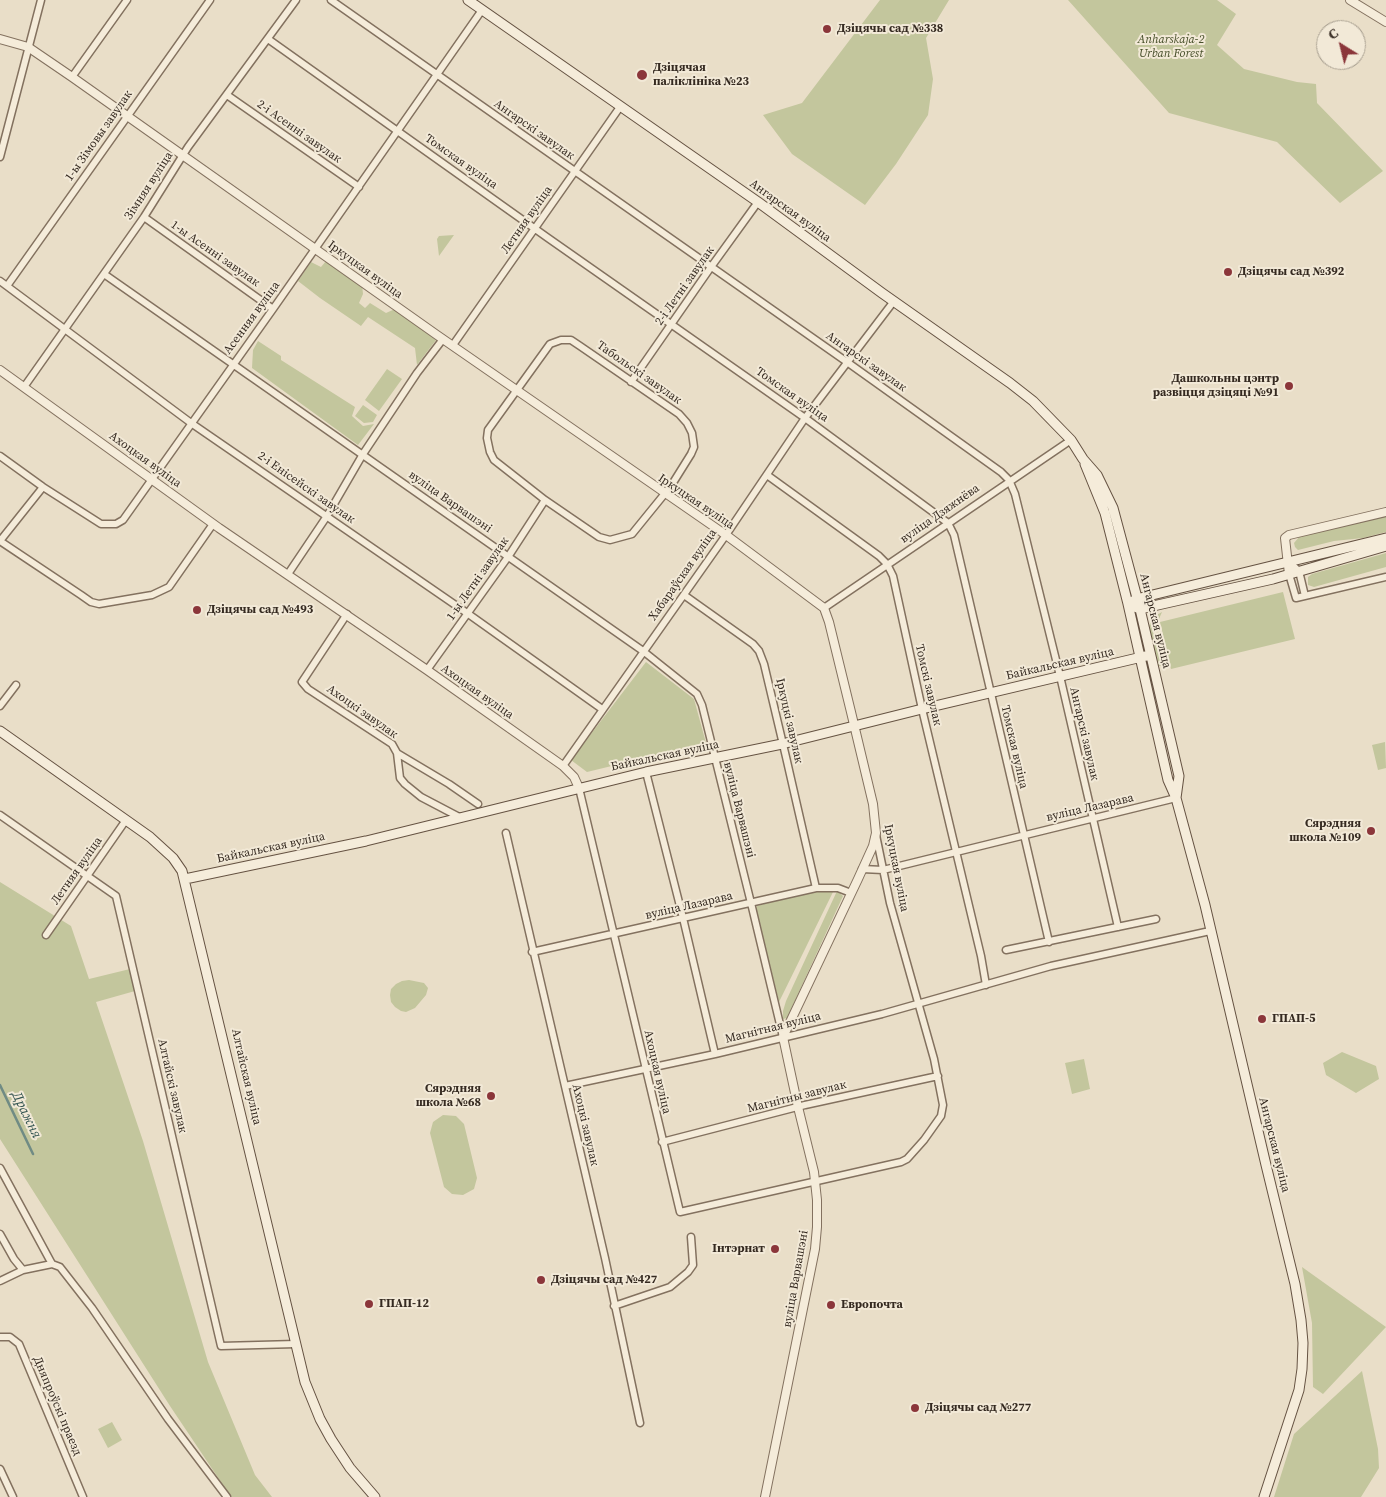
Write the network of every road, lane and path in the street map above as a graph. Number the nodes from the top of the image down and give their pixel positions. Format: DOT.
graph roads {
  1 [pos="41,0"];
  2 [pos="127,0"];
  3 [pos="210,0"];
  4 [pos="296,0"];
  5 [pos="331,0"];
  6 [pos="468,0"];
  7 [pos="1350,0"];
  8 [pos="482,10"];
  9 [pos="1386,22"];
  10 [pos="0,39"];
  11 [pos="268,39"];
  12 [pos="28,47"];
  13 [pos="437,75"];
  14 [pos="72,77"];
  15 [pos="227,95"];
  16 [pos="620,107"];
  17 [pos="127,116"];
  18 [pos="398,130"];
  19 [pos="183,155"];
  20 [pos="0,157"];
  21 [pos="574,172"];
  22 [pos="358,187"];
  23 [pos="758,202"];
  24 [pos="144,217"];
  25 [pos="535,228"];
  26 [pos="316,248"];
  27 [pos="711,267"];
  28 [pos="104,274"];
  29 [pos="0,281"];
  30 [pos="7,286"];
  31 [pos="894,301"];
  32 [pos="273,309"];
  33 [pos="671,325"];
  34 [pos="64,329"];
  35 [pos="443,339"];
  36 [pos="453,345"];
  37 [pos="847,362"];
  38 [pos="232,364"];
  39 [pos="0,370"];
  40 [pos="631,382"];
  41 [pos="24,387"];
  42 [pos="518,390"];
  43 [pos="805,418"];
  44 [pos="191,422"];
  45 [pos="1071,440"];
  46 [pos="363,454"];
  47 [pos="0,456"];
  48 [pos="1083,459"];
  49 [pos="767,475"];
  50 [pos="152,479"];
  51 [pos="1009,480"];
  52 [pos="43,487"];
  53 [pos="664,494"];
  54 [pos="545,500"];
  55 [pos="1386,512"];
  56 [pos="327,516"];
  57 [pos="948,523"];
  58 [pos="213,524"];
  59 [pos="726,535"];
  60 [pos="1386,538"];
  61 [pos="0,541"];
  62 [pos="1386,546"];
  63 [pos="508,557"];
  64 [pos="1288,562"];
  65 [pos="887,564"];
  66 [pos="1299,572"];
  67 [pos="288,574"];
  68 [pos="1289,574"];
  69 [pos="1386,577"];
  70 [pos="684,595"];
  71 [pos="1305,596"];
  72 [pos="1136,598"];
  73 [pos="1128,604"];
  74 [pos="824,608"];
  75 [pos="1140,609"];
  76 [pos="467,613"];
  77 [pos="347,614"];
  78 [pos="643,651"];
  79 [pos="1151,655"];
  80 [pos="1140,658"];
  81 [pos="427,670"];
  82 [pos="1060,676"];
  83 [pos="16,685"];
  84 [pos="990,693"];
  85 [pos="0,706"];
  86 [pos="602,709"];
  87 [pos="922,709"];
  88 [pos="854,726"];
  89 [pos="0,731"];
  90 [pos="782,744"];
  91 [pos="397,753"];
  92 [pos="715,758"];
  93 [pos="563,766"];
  94 [pos="646,772"];
  95 [pos="579,788"];
  96 [pos="1176,798"];
  97 [pos="478,804"];
  98 [pos="0,815"];
  99 [pos="461,818"];
  100 [pos="1092,818"];
  101 [pos="126,820"];
  102 [pos="506,833"];
  103 [pos="876,833"];
  104 [pos="1024,835"];
  105 [pos="956,852"];
  106 [pos="862,870"];
  107 [pos="883,870"];
  108 [pos="87,875"];
  109 [pos="185,879"];
  110 [pos="816,888"];
  111 [pos="851,893"];
  112 [pos="751,903"];
  113 [pos="683,918"];
  114 [pos="1156,919"];
  115 [pos="1118,927"];
  116 [pos="1210,931"];
  117 [pos="614,934"];
  118 [pos="46,935"];
  119 [pos="1049,942"];
  120 [pos="1006,950"];
  121 [pos="532,952"];
  122 [pos="986,985"];
  123 [pos="919,1003"];
  124 [pos="783,1037"];
  125 [pos="714,1054"];
  126 [pos="645,1069"];
  127 [pos="938,1076"];
  128 [pos="565,1086"];
  129 [pos="798,1107"];
  130 [pos="662,1142"];
  131 [pos="0,1168"];
  132 [pos="815,1181"];
  133 [pos="0,1234"];
  134 [pos="690,1237"];
  135 [pos="52,1264"];
  136 [pos="23,1270"];
  137 [pos="0,1281"];
  138 [pos="614,1306"];
  139 [pos="0,1337"];
  140 [pos="296,1344"];
  141 [pos="640,1423"];
  142 [pos="0,1469"];
  143 [pos="13,1497"];
  144 [pos="83,1497"];
  145 [pos="226,1497"];
  146 [pos="375,1497"];
  147 [pos="765,1497"];
  148 [pos="1264,1497"];
  1 -- 12 [label="street"];
  2 -- 14 [label="street"];
  3 -- 17 [label="street, 1-ы Зімовы завулак"];
  4 -- 11 [label="street, Зімняя вуліца"];
  5 -- 13 [label="street, Ангарскі завулак"];
  6 -- 8 [label="main road, Ангарская вуліца"];
  7 -- 9 [label="street"];
  8 -- 13 [label="street, Асенняя вуліца"];
  8 -- 16 [label="main road, Ангарская вуліца"];
  10 -- 12 [label="street, Іркуцкая вуліца"];
  11 -- 15 [label="street, Зімняя вуліца"];
  11 -- 18 [label="street, Томская вуліца"];
  12 -- 14 [label="street, Іркуцкая вуліца"];
  12 -- 20 [label="street"];
  13 -- 18 [label="street, Асенняя вуліца"];
  13 -- 21 [label="street, Ангарскі завулак"];
  14 -- 17 [label="street, Іркуцкая вуліца"];
  15 -- 19 [label="street, Зімняя вуліца"];
  15 -- 22 [label="street, 2-і Асенні завулак"];
  16 -- 21 [label="street, Летняя вуліца"];
  16 -- 23 [label="main road, Ангарская вуліца"];
  17 -- 19 [label="street, Іркуцкая вуліца"];
  17 -- 30 [label="street, 1-ы Зімовы завулак"];
  18 -- 22 [label="street, Асенняя вуліца"];
  18 -- 25 [label="street, Томская вуліца"];
  19 -- 24 [label="street, Зімняя вуліца"];
  19 -- 26 [label="street, Іркуцкая вуліца"];
  21 -- 25 [label="street, Летняя вуліца"];
  21 -- 27 [label="street, Ангарскі завулак"];
  22 -- 26 [label="street, Асенняя вуліца"];
  23 -- 27 [label="street, 2-і Летні завулак"];
  23 -- 31 [label="main road, Ангарская вуліца"];
  24 -- 28 [label="street, Зімняя вуліца"];
  24 -- 32 [label="street, 1-ы Асенні завулак"];
  25 -- 33 [label="street, Томская вуліца"];
  25 -- 36 [label="street, Летняя вуліца"];
  26 -- 32 [label="street, Асенняя вуліца"];
  26 -- 35 [label="street, Іркуцкая вуліца"];
  27 -- 33 [label="street, 2-і Летні завулак"];
  27 -- 37 [label="street, Ангарскі завулак"];
  28 -- 34 [label="street, Зімняя вуліца"];
  28 -- 38 [label="street, вуліца Варвашэні"];
  29 -- 30 [label="street, 2-і Енісейскі завулак"];
  30 -- 34 [label="street, 2-і Енісейскі завулак"];
  31 -- 37 [label="street, Хабараўская вуліца"];
  31 -- 45 [label="main road, Ангарская вуліца"];
  32 -- 38 [label="street, Асенняя вуліца"];
  33 -- 40 [label="street, 2-і Летні завулак"];
  33 -- 43 [label="street, Томская вуліца"];
  34 -- 41 [label="street, Зімняя вуліца"];
  34 -- 44 [label="street, 2-і Енісейскі завулак"];
  35 -- 36 [label="street, Іркуцкая вуліца"];
  35 -- 46 [label="street"];
  36 -- 42 [label="street, Іркуцкая вуліца"];
  37 -- 43 [label="street, Хабараўская вуліца"];
  37 -- 51 [label="street, Ангарскі завулак"];
  38 -- 44 [label="street, Асенняя вуліца"];
  38 -- 46 [label="street, вуліца Варвашэні"];
  39 -- 41 [label="street, Ахоцкая вуліца"];
  40 -- 42 [label="street, Табольскі завулак"];
  40 -- 53 [label="street, Табольскі завулак"];
  41 -- 50 [label="street, Ахоцкая вуліца"];
  42 -- 53 [label="street, Іркуцкая вуліца"];
  42 -- 54 [label="street, Табольскі завулак"];
  43 -- 49 [label="street, Хабараўская вуліца"];
  43 -- 57 [label="street, Томская вуліца"];
  44 -- 50 [label="street, Асенняя вуліца"];
  44 -- 56 [label="street, 2-і Енісейскі завулак"];
  45 -- 48 [label="main road, Ангарская вуліца"];
  45 -- 51 [label="street, вуліца Дзяжнёва"];
  46 -- 56 [label="street"];
  46 -- 63 [label="street, вуліца Варвашэні"];
  47 -- 52 [label="street, Асенняя вуліца"];
  48 -- 72 [label="main road, Ангарская вуліца"];
  48 -- 73 [label="main road, Ангарская вуліца"];
  49 -- 59 [label="street, Хабараўская вуліца"];
  49 -- 65 [label="street"];
  50 -- 52 [label="street, Асенняя вуліца"];
  50 -- 58 [label="street, Ахоцкая вуліца"];
  51 -- 57 [label="street, вуліца Дзяжнёва"];
  51 -- 82 [label="street, Ангарскі завулак"];
  52 -- 61 [label="street"];
  53 -- 54 [label="street, Табольскі завулак"];
  53 -- 59 [label="street, Іркуцкая вуліца"];
  54 -- 63 [label="street, 1-ы Летні завулак"];
  55 -- 64 [label="street"];
  56 -- 67 [label="street"];
  56 -- 76 [label="street, 2-і Енісейскі завулак"];
  57 -- 65 [label="street, вуліца Дзяжнёва"];
  57 -- 84 [label="street, Томская вуліца"];
  58 -- 61 [label="street"];
  58 -- 67 [label="street, Ахоцкая вуліца"];
  59 -- 70 [label="street, Хабараўская вуліца"];
  59 -- 74 [label="street, Іркуцкая вуліца"];
  60 -- 64 [label="main road"];
  62 -- 66 [label="main road"];
  63 -- 76 [label="street, 1-ы Летні завулак"];
  63 -- 78 [label="street, вуліца Варвашэні"];
  64 -- 66 [label="street"];
  64 -- 68 [label="street"];
  64 -- 72 [label="main road"];
  65 -- 74 [label="street, вуліца Дзяжнёва"];
  65 -- 87 [label="street, Томскі завулак"];
  66 -- 68 [label="main road"];
  66 -- 71 [label="street"];
  67 -- 77 [label="street, Ахоцкая вуліца"];
  68 -- 71 [label="street"];
  68 -- 75 [label="main road"];
  69 -- 71 [label="street"];
  70 -- 78 [label="street, Хабараўская вуліца"];
  70 -- 90 [label="street, Іркуцкі завулак"];
  72 -- 73 [label="main road"];
  72 -- 75 [label="main road, Ангарская вуліца"];
  73 -- 75 [label="main road"];
  73 -- 80 [label="main road, Ангарская вуліца"];
  74 -- 88 [label="street, Іркуцкая вуліца"];
  75 -- 79 [label="main road, Ангарская вуліца"];
  76 -- 81 [label="street, 1-ы Летні завулак"];
  76 -- 86 [label="street, 2-і Енісейскі завулак"];
  77 -- 81 [label="street, Ахоцкая вуліца"];
  77 -- 91 [label="street, Ахоцкі завулак"];
  78 -- 86 [label="street, Хабараўская вуліца"];
  78 -- 92 [label="street, вуліца Варвашэні"];
  79 -- 80 [label="main road, Байкальская вуліца"];
  79 -- 96 [label="main road, Ангарская вуліца"];
  80 -- 82 [label="main road, Байкальская вуліца"];
  80 -- 96 [label="main road, Ангарская вуліца"];
  81 -- 93 [label="street, Ахоцкая вуліца"];
  82 -- 84 [label="main road, Байкальская вуліца"];
  82 -- 100 [label="street, Ангарскі завулак"];
  83 -- 85 [label="street"];
  84 -- 87 [label="main road, Байкальская вуліца"];
  84 -- 104 [label="street, Томская вуліца"];
  86 -- 93 [label="street, Хабараўская вуліца"];
  87 -- 88 [label="main road, Байкальская вуліца"];
  87 -- 105 [label="street, Томскі завулак"];
  88 -- 90 [label="main road, Байкальская вуліца"];
  88 -- 103 [label="street, Іркуцкая вуліца"];
  89 -- 101 [label="main road, Алтайская вуліца"];
  90 -- 92 [label="main road, Байкальская вуліца"];
  90 -- 110 [label="street, Іркуцкі завулак"];
  91 -- 97 [label="street, Ахоцкі завулак"];
  91 -- 99 [label="street"];
  92 -- 94 [label="main road, Байкальская вуліца"];
  92 -- 112 [label="street, вуліца Варвашэні"];
  93 -- 95 [label="street, Ахоцкая вуліца"];
  94 -- 95 [label="main road, Байкальская вуліца"];
  94 -- 113 [label="street"];
  95 -- 99 [label="main road, Байкальская вуліца"];
  95 -- 117 [label="street, Ахоцкая вуліца"];
  96 -- 100 [label="street, вуліца Лазарава"];
  96 -- 116 [label="main road, Ангарская вуліца"];
  98 -- 108 [label="street, Алтайскі завулак"];
  99 -- 109 [label="main road, Байкальская вуліца"];
  100 -- 104 [label="street, вуліца Лазарава"];
  100 -- 115 [label="street, Ангарскі завулак"];
  101 -- 108 [label="street, Летняя вуліца"];
  101 -- 109 [label="main road, Алтайская вуліца"];
  102 -- 121 [label="street, Ахоцкі завулак"];
  103 -- 106 [label="street"];
  103 -- 107 [label="street, Іркуцкая вуліца"];
  104 -- 105 [label="street, вуліца Лазарава"];
  104 -- 119 [label="street, Томская вуліца"];
  105 -- 107 [label="street, вуліца Лазарава"];
  105 -- 122 [label="street, Томскі завулак"];
  106 -- 107 [label="street, вуліца Лазарава"];
  106 -- 111 [label="street"];
  107 -- 123 [label="street, Іркуцкая вуліца"];
  108 -- 118 [label="street, Летняя вуліца"];
  108 -- 140 [label="street, Алтайскі завулак"];
  109 -- 140 [label="main road, Алтайская вуліца"];
  110 -- 111 [label="street, вуліца Лазарава"];
  110 -- 112 [label="street, вуліца Лазарава"];
  111 -- 124 [label="street"];
  112 -- 113 [label="street, вуліца Лазарава"];
  112 -- 124 [label="street, вуліца Варвашэні"];
  113 -- 117 [label="street, вуліца Лазарава"];
  113 -- 125 [label="street"];
  114 -- 115 [label="street"];
  115 -- 119 [label="street"];
  116 -- 122 [label="street, Магнітная вуліца"];
  116 -- 148 [label="main road, Ангарская вуліца"];
  117 -- 121 [label="street, вуліца Лазарава"];
  117 -- 126 [label="street, Ахоцкая вуліца"];
  119 -- 120 [label="street"];
  121 -- 128 [label="street, Ахоцкі завулак"];
  122 -- 123 [label="street, Магнітная вуліца"];
  123 -- 124 [label="street, Магнітная вуліца"];
  123 -- 127 [label="street, Іркуцкая вуліца"];
  124 -- 125 [label="street, Магнітная вуліца"];
  124 -- 129 [label="street, вуліца Варвашэні"];
  125 -- 126 [label="street, Магнітная вуліца"];
  126 -- 128 [label="street, Магнітная вуліца"];
  126 -- 130 [label="street, Ахоцкая вуліца"];
  127 -- 129 [label="street, Магнітны завулак"];
  127 -- 132 [label="street, Іркуцкая вуліца"];
  128 -- 138 [label="street, Ахоцкі завулак"];
  129 -- 130 [label="street, Магнітны завулак"];
  129 -- 132 [label="street, вуліца Варвашэні"];
  130 -- 132 [label="street, Ахоцкая вуліца"];
  131 -- 135 [label="street"];
  132 -- 147 [label="street, вуліца Варвашэні"];
  133 -- 136 [label="street"];
  134 -- 138 [label="street"];
  135 -- 136 [label="street"];
  135 -- 145 [label="street"];
  136 -- 137 [label="street"];
  138 -- 141 [label="street, Ахоцкі завулак"];
  139 -- 144 [label="street, Дняпроўскі праезд"];
  140 -- 146 [label="main road, Алтайская вуліца"];
  142 -- 143 [label="street"];
}
